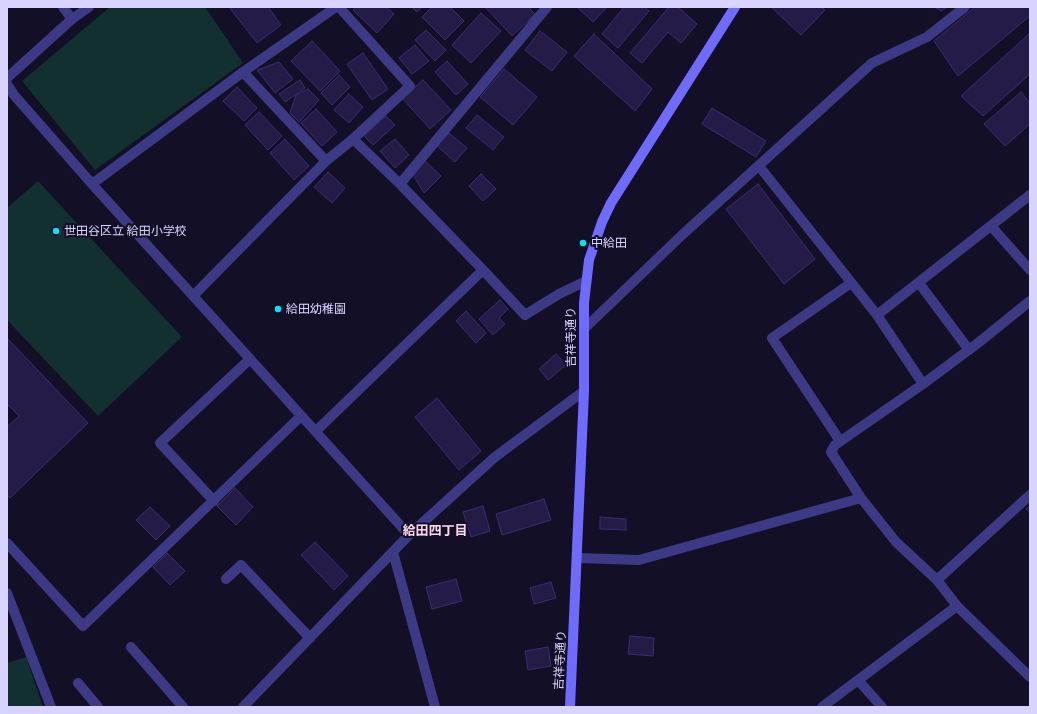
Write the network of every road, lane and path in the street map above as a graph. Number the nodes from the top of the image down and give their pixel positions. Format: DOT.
graph roads {
  1 [pos="63,7"];
  2 [pos="89,7"];
  3 [pos="337,7"];
  4 [pos="547,7"];
  5 [pos="735,7"];
  6 [pos="965,7"];
  7 [pos="72,19"];
  8 [pos="243,72"];
  9 [pos="7,78"];
  10 [pos="7,84"];
  11 [pos="352,140"];
  12 [pos="326,161"];
  13 [pos="759,166"];
  14 [pos="92,184"];
  15 [pos="400,184"];
  16 [pos="1030,195"];
  17 [pos="991,226"];
  18 [pos="483,270"];
  19 [pos="1030,270"];
  20 [pos="586,281"];
  21 [pos="851,283"];
  22 [pos="919,283"];
  23 [pos="194,295"];
  24 [pos="1030,301"];
  25 [pos="877,315"];
  26 [pos="585,328"];
  27 [pos="969,350"];
  28 [pos="250,359"];
  29 [pos="923,384"];
  30 [pos="584,391"];
  31 [pos="301,416"];
  32 [pos="316,431"];
  33 [pos="840,441"];
  34 [pos="1030,495"];
  35 [pos="861,498"];
  36 [pos="214,501"];
  37 [pos="409,535"];
  38 [pos="7,543"];
  39 [pos="393,552"];
  40 [pos="578,558"];
  41 [pos="226,579"];
  42 [pos="937,580"];
  43 [pos="7,593"];
  44 [pos="957,606"];
  45 [pos="310,638"];
  46 [pos="131,647"];
  47 [pos="1030,677"];
  48 [pos="858,680"];
  49 [pos="78,683"];
  50 [pos="51,707"];
  51 [pos="98,707"];
  52 [pos="183,707"];
  53 [pos="243,707"];
  54 [pos="435,707"];
  55 [pos="570,707"];
  56 [pos="822,707"];
  57 [pos="882,707"];
  1 -- 7 [label="street"];
  2 -- 7 [label="street"];
  3 -- 8 [label="street"];
  3 -- 11 [label="street"];
  4 -- 15 [label="street"];
  5 -- 20 [label="main road, 吉祥寺通り"];
  6 -- 13 [label="street"];
  7 -- 9 [label="street"];
  8 -- 12 [label="street"];
  8 -- 14 [label="street"];
  10 -- 14 [label="street"];
  11 -- 12 [label="street"];
  11 -- 15 [label="street"];
  12 -- 23 [label="street"];
  13 -- 21 [label="street"];
  13 -- 26 [label="street"];
  14 -- 23 [label="street"];
  15 -- 18 [label="street"];
  16 -- 17 [label="street"];
  17 -- 19 [label="street"];
  17 -- 22 [label="street"];
  18 -- 20 [label="street"];
  18 -- 32 [label="street"];
  20 -- 26 [label="main road, 吉祥寺通り"];
  21 -- 25 [label="street"];
  21 -- 33 [label="street"];
  22 -- 25 [label="street"];
  22 -- 27 [label="street"];
  23 -- 28 [label="street"];
  24 -- 27 [label="street"];
  25 -- 29 [label="street"];
  26 -- 30 [label="main road, 吉祥寺通り"];
  27 -- 29 [label="street"];
  28 -- 31 [label="street"];
  28 -- 36 [label="street"];
  29 -- 33 [label="street"];
  30 -- 37 [label="street"];
  30 -- 40 [label="main road, 吉祥寺通り"];
  31 -- 32 [label="street"];
  31 -- 36 [label="street"];
  32 -- 37 [label="street"];
  33 -- 35 [label="street"];
  34 -- 42 [label="street"];
  35 -- 40 [label="street"];
  35 -- 42 [label="street"];
  36 -- 38 [label="street"];
  37 -- 39 [label="street"];
  39 -- 45 [label="street"];
  39 -- 54 [label="street"];
  40 -- 55 [label="main road, 吉祥寺通り"];
  41 -- 45 [label="street"];
  42 -- 44 [label="street"];
  43 -- 50 [label="street"];
  44 -- 47 [label="street"];
  44 -- 48 [label="street"];
  45 -- 53 [label="street"];
  46 -- 52 [label="street"];
  48 -- 56 [label="street"];
  48 -- 57 [label="street"];
  49 -- 51 [label="street"];
}
